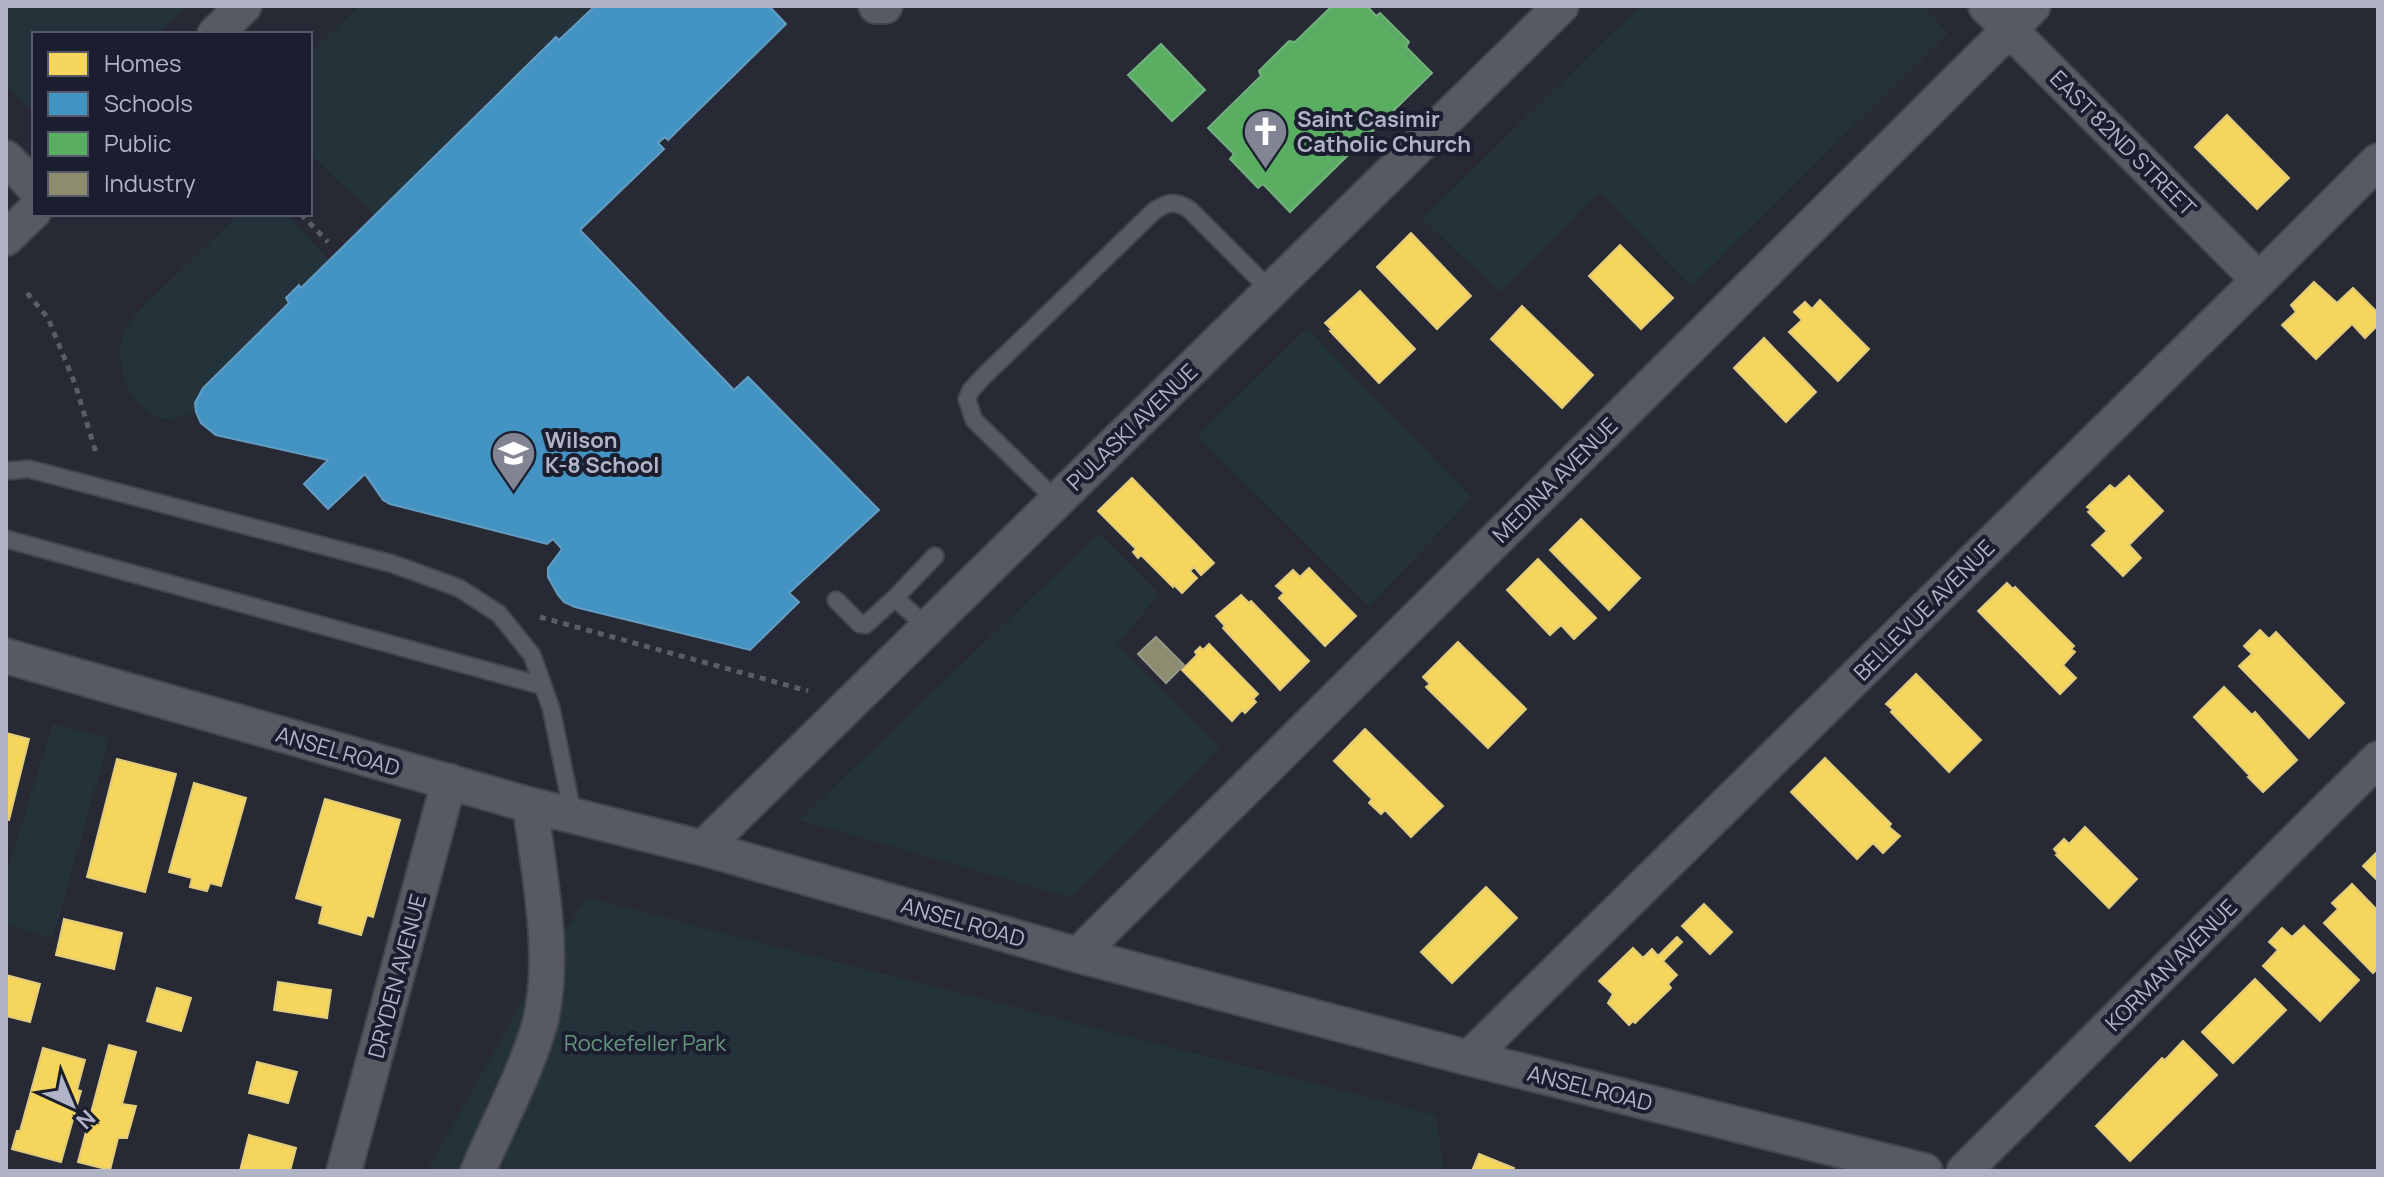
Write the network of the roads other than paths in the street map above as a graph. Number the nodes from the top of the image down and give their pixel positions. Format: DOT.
graph roads {
  1 [pos="244,6"];
  2 [pos="876,6"];
  3 [pos="885,6"];
  4 [pos="1561,6"];
  5 [pos="2009,14"];
  6 [pos="217,32"];
  7 [pos="6,158"];
  8 [pos="2378,161"];
  9 [pos="32,185"];
  10 [pos="32,213"];
  11 [pos="6,238"];
  12 [pos="2259,280"];
  13 [pos="1271,291"];
  14 [pos="6,471"];
  15 [pos="1057,501"];
  16 [pos="6,539"];
  17 [pos="935,556"];
  18 [pos="895,598"];
  19 [pos="836,600"];
  20 [pos="927,627"];
  21 [pos="6,656"];
  22 [pos="543,686"];
  23 [pos="2378,759"];
  24 [pos="449,781"];
  25 [pos="530,805"];
  26 [pos="573,815"];
  27 [pos="703,848"];
  28 [pos="1078,955"];
  29 [pos="1469,1058"];
  30 [pos="344,1171"];
  31 [pos="478,1171"];
  32 [pos="1925,1171"];
  33 [pos="1964,1171"];
  1 -- 6 [label="street"];
  2 -- 3 [label="street"];
  4 -- 13 [label="street, PULASKI AVENUE"];
  5 -- 12 [label="street, EAST 82ND STREET"];
  5 -- 28 [label="street, MEDINA AVENUE"];
  7 -- 9 [label="street"];
  8 -- 12 [label="street, BELLEVUE AVENUE"];
  10 -- 11 [label="street"];
  12 -- 29 [label="street, BELLEVUE AVENUE"];
  13 -- 15 [label="street, PULASKI AVENUE"];
  13 -- 15 [label="lane"];
  14 -- 22 [label="lane"];
  15 -- 20 [label="street, PULASKI AVENUE"];
  16 -- 22 [label="lane"];
  17 -- 18 [label="lane"];
  18 -- 19 [label="lane"];
  18 -- 20 [label="lane"];
  20 -- 27 [label="street, PULASKI AVENUE"];
  21 -- 24 [label="street, ANSEL ROAD"];
  22 -- 26 [label="lane"];
  23 -- 33 [label="street, KORMAN AVENUE"];
  24 -- 25 [label="street, ANSEL ROAD"];
  24 -- 30 [label="street, DRYDEN AVENUE"];
  25 -- 26 [label="street, ANSEL ROAD"];
  25 -- 31 [label="street"];
  26 -- 27 [label="street, ANSEL ROAD"];
  27 -- 28 [label="street, ANSEL ROAD"];
  28 -- 29 [label="street, ANSEL ROAD"];
  29 -- 32 [label="street, ANSEL ROAD"];
}
